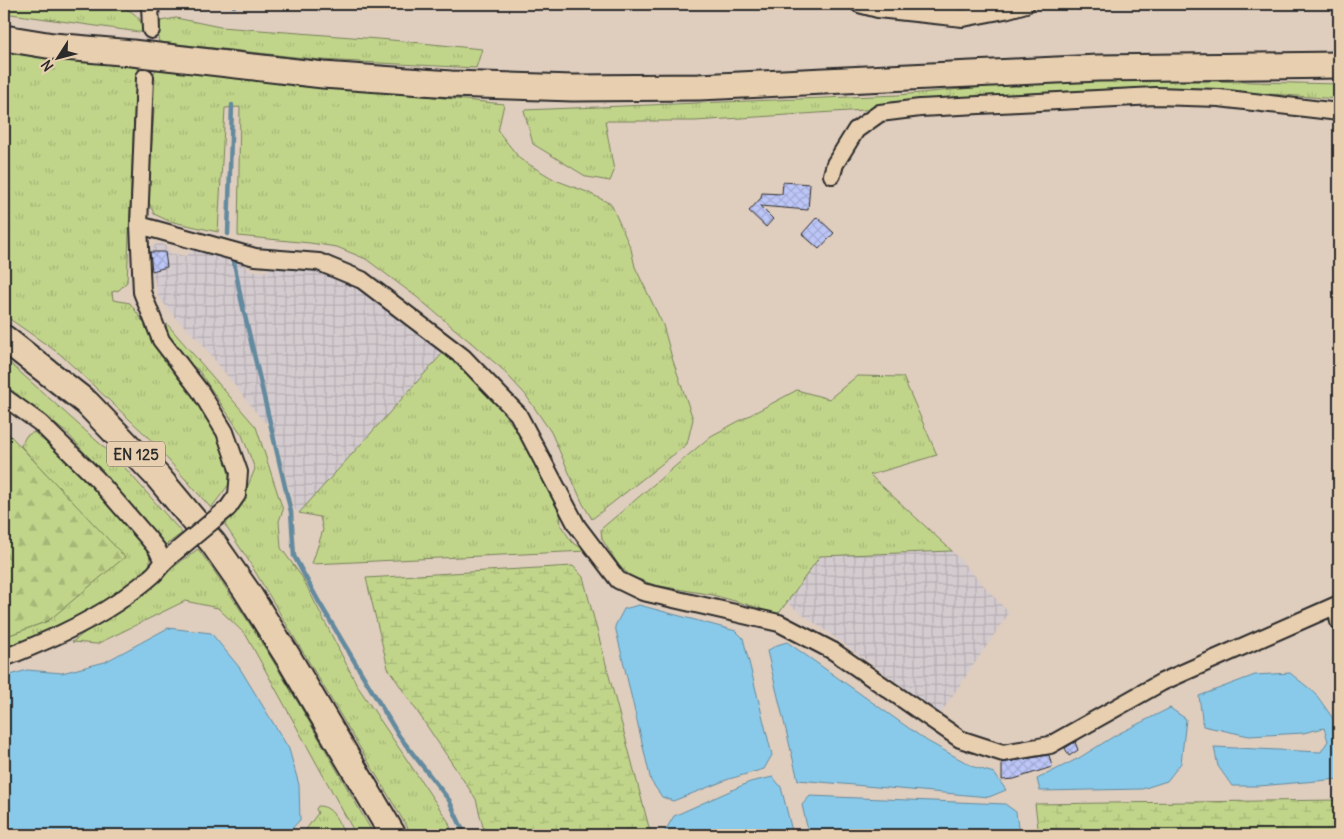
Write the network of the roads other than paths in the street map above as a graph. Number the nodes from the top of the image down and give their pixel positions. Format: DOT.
graph roads {
  1 [pos="859,4"];
  2 [pos="1026,4"];
  3 [pos="147,5"];
  4 [pos="1003,7"];
  5 [pos="4,25"];
  6 [pos="151,30"];
  7 [pos="4,38"];
  8 [pos="132,52"];
  9 [pos="1339,65"];
  10 [pos="1270,67"];
  11 [pos="1339,72"];
  12 [pos="145,77"];
  13 [pos="1339,112"];
  14 [pos="832,175"];
  15 [pos="139,225"];
  16 [pos="4,338"];
  17 [pos="4,397"];
  18 [pos="169,558"];
  19 [pos="1338,605"];
  20 [pos="1339,622"];
  21 [pos="4,658"];
  22 [pos="393,835"];
  1 -- 4 [label="street"];
  2 -- 4 [label="street"];
  3 -- 6 [label="street"];
  5 -- 8 [label="main road"];
  7 -- 8 [label="main road"];
  8 -- 10 [label="main road"];
  9 -- 10 [label="main road"];
  10 -- 11 [label="main road"];
  12 -- 15 [label="street"];
  13 -- 14 [label="street"];
  15 -- 18 [label="street, bridge"];
  15 -- 19 [label="street"];
  16 -- 22 [label="main road, EN 125"];
  17 -- 18 [label="street"];
  18 -- 21 [label="street"];
  19 -- 20 [label="street"];
}
